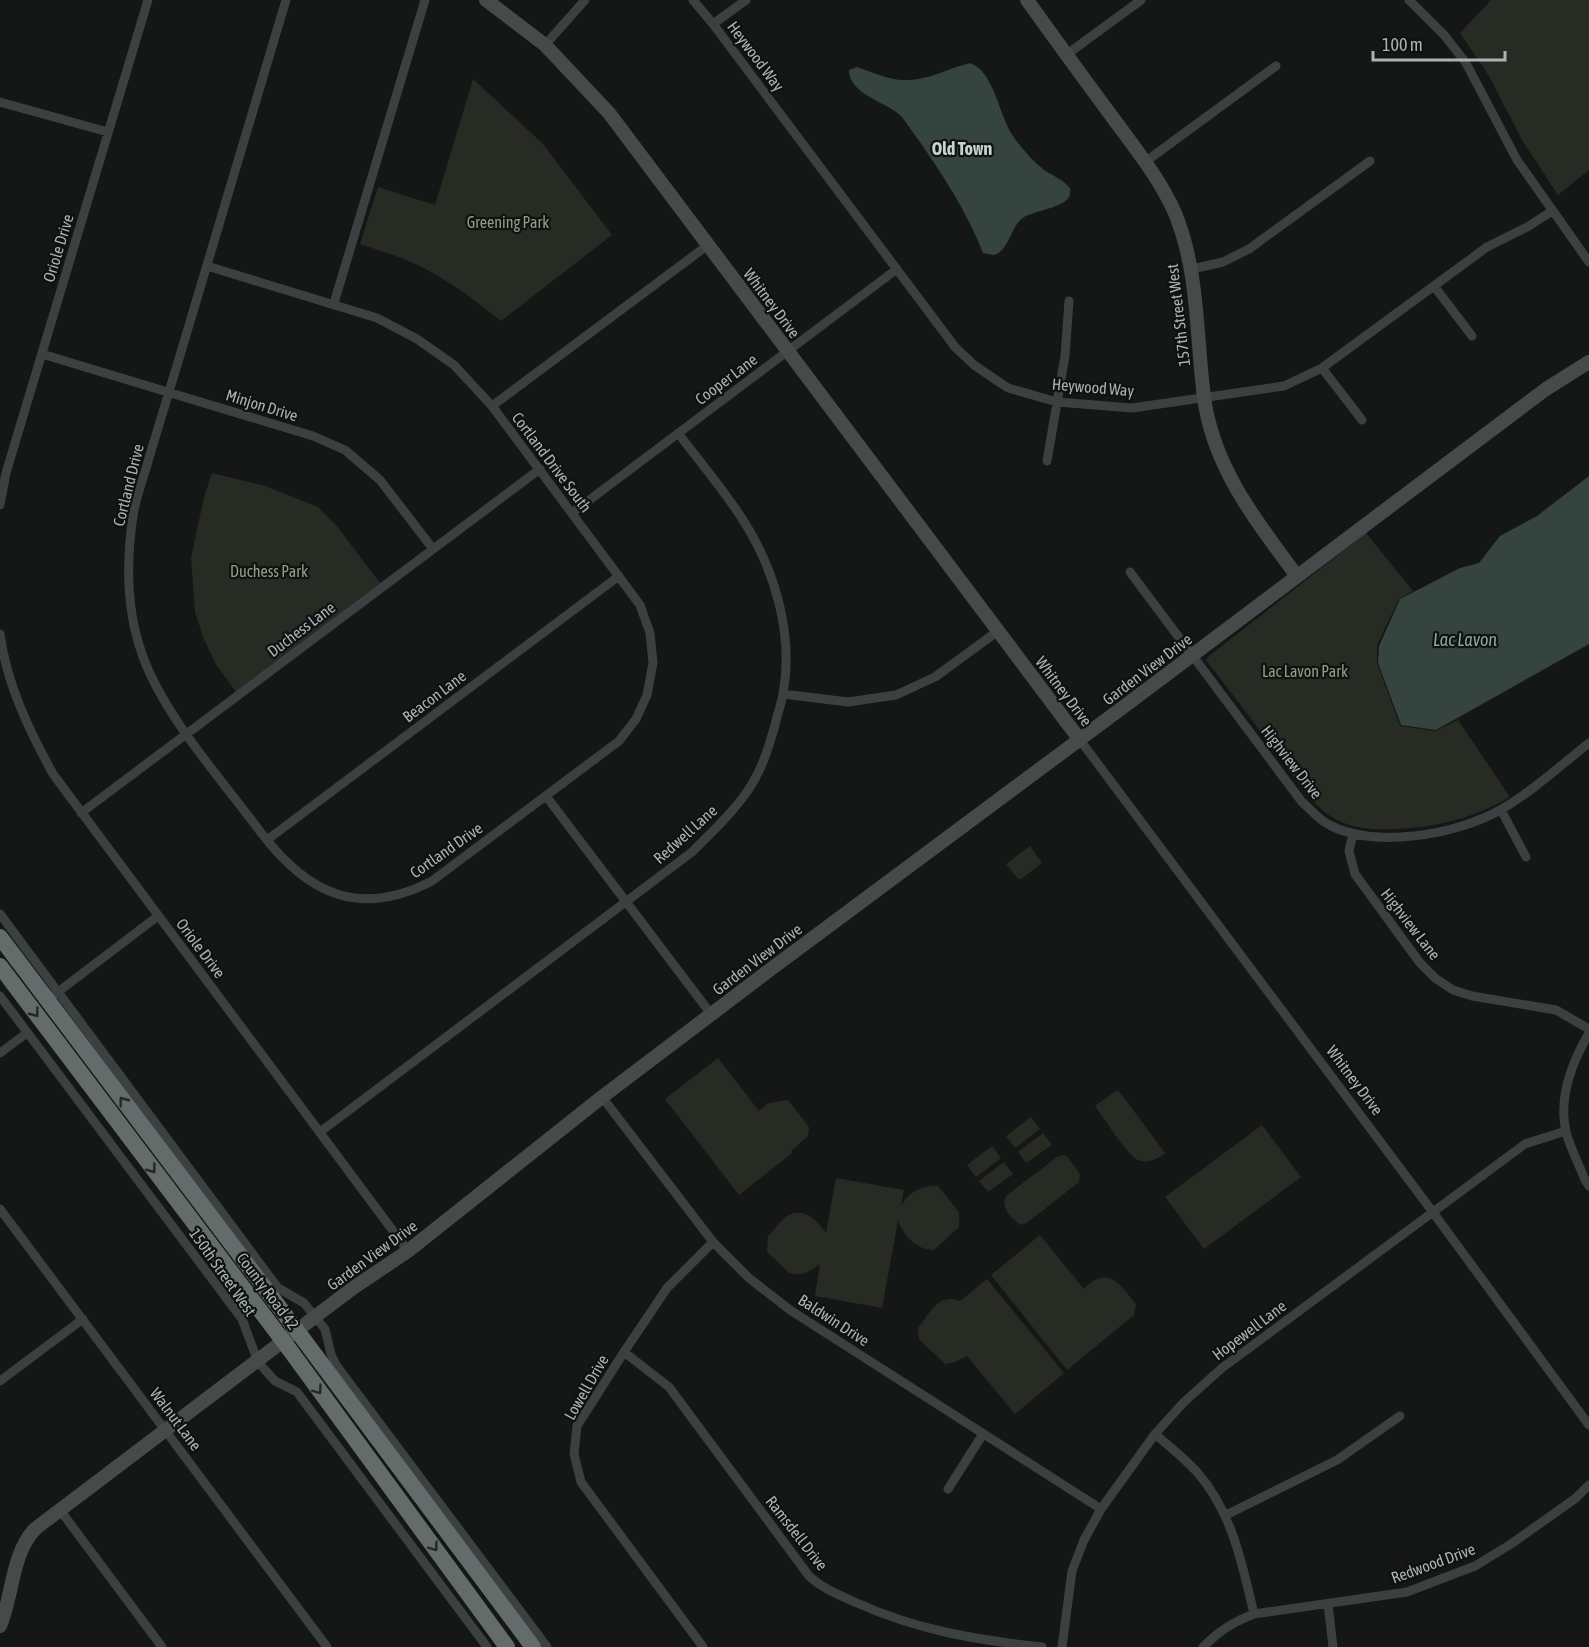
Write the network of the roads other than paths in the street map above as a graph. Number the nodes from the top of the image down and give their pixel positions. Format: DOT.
graph roads {
  1 [pos="148,0"];
  2 [pos="286,0"];
  3 [pos="425,0"];
  4 [pos="486,0"];
  5 [pos="585,0"];
  6 [pos="693,0"];
  7 [pos="746,0"];
  8 [pos="1027,0"];
  9 [pos="1141,0"];
  10 [pos="1409,0"];
  11 [pos="713,24"];
  12 [pos="545,45"];
  13 [pos="1066,55"];
  14 [pos="1276,66"];
  15 [pos="0,102"];
  16 [pos="108,132"];
  17 [pos="1370,161"];
  18 [pos="1145,162"];
  19 [pos="1551,211"];
  20 [pos="708,245"];
  21 [pos="1588,259"];
  22 [pos="207,266"];
  23 [pos="897,268"];
  24 [pos="1192,269"];
  25 [pos="1434,286"];
  26 [pos="1069,301"];
  27 [pos="334,303"];
  28 [pos="1472,336"];
  29 [pos="787,351"];
  30 [pos="42,354"];
  31 [pos="1589,362"];
  32 [pos="1322,368"];
  33 [pos="168,392"];
  34 [pos="1204,399"];
  35 [pos="1057,402"];
  36 [pos="492,406"];
  37 [pos="1362,420"];
  38 [pos="678,433"];
  39 [pos="1047,461"];
  40 [pos="540,470"];
  41 [pos="3,472"];
  42 [pos="0,505"];
  43 [pos="572,513"];
  44 [pos="433,549"];
  45 [pos="1130,572"];
  46 [pos="619,576"];
  47 [pos="1298,576"];
  48 [pos="998,631"];
  49 [pos="0,634"];
  50 [pos="1,647"];
  51 [pos="1192,656"];
  52 [pos="783,694"];
  53 [pos="187,734"];
  54 [pos="1080,740"];
  55 [pos="1589,743"];
  56 [pos="546,796"];
  57 [pos="1501,810"];
  58 [pos="81,813"];
  59 [pos="1353,834"];
  60 [pos="267,840"];
  61 [pos="1526,857"];
  62 [pos="626,903"];
  63 [pos="0,914"];
  64 [pos="158,916"];
  65 [pos="0,938"];
  66 [pos="0,966"];
  67 [pos="52,995"];
  68 [pos="0,996"];
  69 [pos="711,1014"];
  70 [pos="1589,1031"];
  71 [pos="27,1033"];
  72 [pos="0,1053"];
  73 [pos="602,1097"];
  74 [pos="1566,1131"];
  75 [pos="320,1132"];
  76 [pos="1589,1186"];
  77 [pos="1432,1211"];
  78 [pos="1,1213"];
  79 [pos="713,1242"];
  80 [pos="408,1251"];
  81 [pos="315,1318"];
  82 [pos="83,1319"];
  83 [pos="298,1332"];
  84 [pos="284,1342"];
  85 [pos="624,1352"];
  86 [pos="258,1362"];
  87 [pos="0,1381"];
  88 [pos="1400,1416"];
  89 [pos="1589,1425"];
  90 [pos="166,1430"];
  91 [pos="983,1434"];
  92 [pos="1155,1434"];
  93 [pos="1589,1485"];
  94 [pos="948,1489"];
  95 [pos="1101,1509"];
  96 [pos="60,1510"];
  97 [pos="1226,1515"];
  98 [pos="1328,1604"];
  99 [pos="1254,1614"];
  100 [pos="0,1626"];
  101 [pos="162,1647"];
  102 [pos="327,1647"];
  103 [pos="486,1647"];
  104 [pos="507,1647"];
  105 [pos="533,1647"];
  106 [pos="547,1647"];
  107 [pos="703,1647"];
  108 [pos="1042,1647"];
  109 [pos="1062,1647"];
  110 [pos="1203,1647"];
  111 [pos="1333,1647"];
  1 -- 16 [label="street, Oriole Drive"];
  2 -- 22 [label="street, Cortland Drive"];
  3 -- 27 [label="street"];
  4 -- 12 [label="street, Whitney Drive"];
  5 -- 12 [label="street"];
  6 -- 11 [label="street, Heywood Way"];
  7 -- 11 [label="street"];
  8 -- 13 [label="street, 157th Street West"];
  9 -- 13 [label="street"];
  10 -- 19 [label="street"];
  11 -- 23 [label="street, Heywood Way"];
  12 -- 20 [label="street, Whitney Drive"];
  13 -- 18 [label="street, 157th Street West"];
  14 -- 18 [label="street"];
  15 -- 16 [label="street"];
  16 -- 30 [label="street, Oriole Drive"];
  17 -- 24 [label="street"];
  18 -- 24 [label="street, 157th Street West"];
  19 -- 21 [label="street"];
  19 -- 25 [label="street, Heywood Way"];
  20 -- 29 [label="street, Whitney Drive"];
  20 -- 36 [label="street"];
  22 -- 27 [label="street, Cortland Drive South"];
  22 -- 33 [label="street, Cortland Drive"];
  23 -- 29 [label="street, Cooper Lane"];
  23 -- 35 [label="street, Heywood Way"];
  24 -- 34 [label="street, 157th Street West"];
  25 -- 28 [label="street"];
  25 -- 32 [label="street, Heywood Way"];
  26 -- 35 [label="street"];
  27 -- 36 [label="street, Cortland Drive South"];
  29 -- 38 [label="street, Cooper Lane"];
  29 -- 48 [label="street, Whitney Drive"];
  30 -- 33 [label="street, Minjon Drive"];
  30 -- 41 [label="street, Oriole Drive"];
  31 -- 47 [label="street, Garden View Drive"];
  32 -- 34 [label="street, Heywood Way"];
  32 -- 37 [label="street"];
  33 -- 44 [label="street, Minjon Drive"];
  33 -- 53 [label="street, Cortland Drive"];
  34 -- 35 [label="street, Heywood Way"];
  34 -- 47 [label="street, 157th Street West"];
  35 -- 39 [label="street"];
  36 -- 40 [label="street, Cortland Drive South"];
  38 -- 43 [label="street, Cooper Lane"];
  38 -- 52 [label="street, Redwell Lane"];
  40 -- 43 [label="street, Cortland Drive South"];
  40 -- 44 [label="street, Duchess Lane"];
  41 -- 42 [label="street, Oriole Drive"];
  43 -- 46 [label="street, Cortland Drive South"];
  44 -- 53 [label="street, Duchess Lane"];
  45 -- 51 [label="street, Highview Drive"];
  46 -- 56 [label="street, Cortland Drive South"];
  46 -- 60 [label="street, Beacon Lane"];
  47 -- 51 [label="street, Garden View Drive"];
  48 -- 52 [label="street"];
  48 -- 54 [label="street, Whitney Drive"];
  49 -- 50 [label="street, Oriole Drive"];
  50 -- 58 [label="street, Oriole Drive"];
  51 -- 54 [label="street, Garden View Drive"];
  51 -- 59 [label="street, Highview Drive"];
  52 -- 62 [label="street, Redwell Lane"];
  53 -- 58 [label="street, Duchess Lane"];
  53 -- 60 [label="street, Cortland Drive"];
  54 -- 69 [label="street, Garden View Drive"];
  54 -- 77 [label="street, Whitney Drive"];
  55 -- 57 [label="street, Highview Drive"];
  56 -- 60 [label="street, Cortland Drive"];
  56 -- 62 [label="street"];
  57 -- 59 [label="street, Highview Drive"];
  57 -- 61 [label="street"];
  58 -- 64 [label="street, Oriole Drive"];
  59 -- 70 [label="street, Highview Lane"];
  62 -- 69 [label="street"];
  62 -- 75 [label="street, Redwell Lane"];
  63 -- 67 [label="street, 150th Street West"];
  64 -- 67 [label="street"];
  64 -- 75 [label="street, Oriole Drive"];
  65 -- 67 [label="highway, County Road 42"];
  66 -- 84 [label="highway, County Road 42, one-way"];
  67 -- 81 [label="street, 150th Street West"];
  83 -- 67 [label="highway, County Road 42, one-way"];
  68 -- 71 [label="street, 150th Street West"];
  69 -- 73 [label="street, Garden View Drive"];
  70 -- 74 [label="street"];
  71 -- 72 [label="street"];
  71 -- 86 [label="street, 150th Street West"];
  73 -- 79 [label="street, Baldwin Drive"];
  73 -- 80 [label="street, Garden View Drive"];
  74 -- 76 [label="street"];
  74 -- 77 [label="street, Hopewell Lane"];
  75 -- 80 [label="street, Oriole Drive"];
  77 -- 89 [label="street, Whitney Drive"];
  77 -- 92 [label="street, Hopewell Lane"];
  78 -- 82 [label="street, Walnut Lane"];
  79 -- 85 [label="street, Lowell Drive"];
  79 -- 91 [label="street, Baldwin Drive"];
  80 -- 81 [label="street, Garden View Drive"];
  81 -- 83 [label="street, Garden View Drive"];
  81 -- 106 [label="street, 150th Street West"];
  82 -- 87 [label="street"];
  82 -- 90 [label="street, Walnut Lane"];
  83 -- 84 [label="street, Garden View Drive"];
  83 -- 105 [label="highway, County Road 42"];
  84 -- 86 [label="street, Garden View Drive"];
  84 -- 104 [label="highway, County Road 42, one-way"];
  85 -- 107 [label="street, Lowell Drive"];
  85 -- 108 [label="street, Ramsdell Drive"];
  86 -- 90 [label="street, Garden View Drive"];
  86 -- 103 [label="street, 150th Street West"];
  88 -- 97 [label="street"];
  90 -- 96 [label="street, Garden View Drive"];
  90 -- 102 [label="street, Walnut Lane"];
  91 -- 94 [label="street"];
  91 -- 95 [label="street, Baldwin Drive"];
  92 -- 95 [label="street, Hopewell Lane"];
  92 -- 97 [label="street"];
  93 -- 98 [label="street, Redwood Drive"];
  95 -- 109 [label="street, Hopewell Lane"];
  96 -- 100 [label="street, Garden View Drive"];
  96 -- 101 [label="street"];
  97 -- 99 [label="street"];
  98 -- 99 [label="street, Redwood Drive"];
  98 -- 111 [label="street"];
  99 -- 110 [label="street, Redwood Drive"];
}
